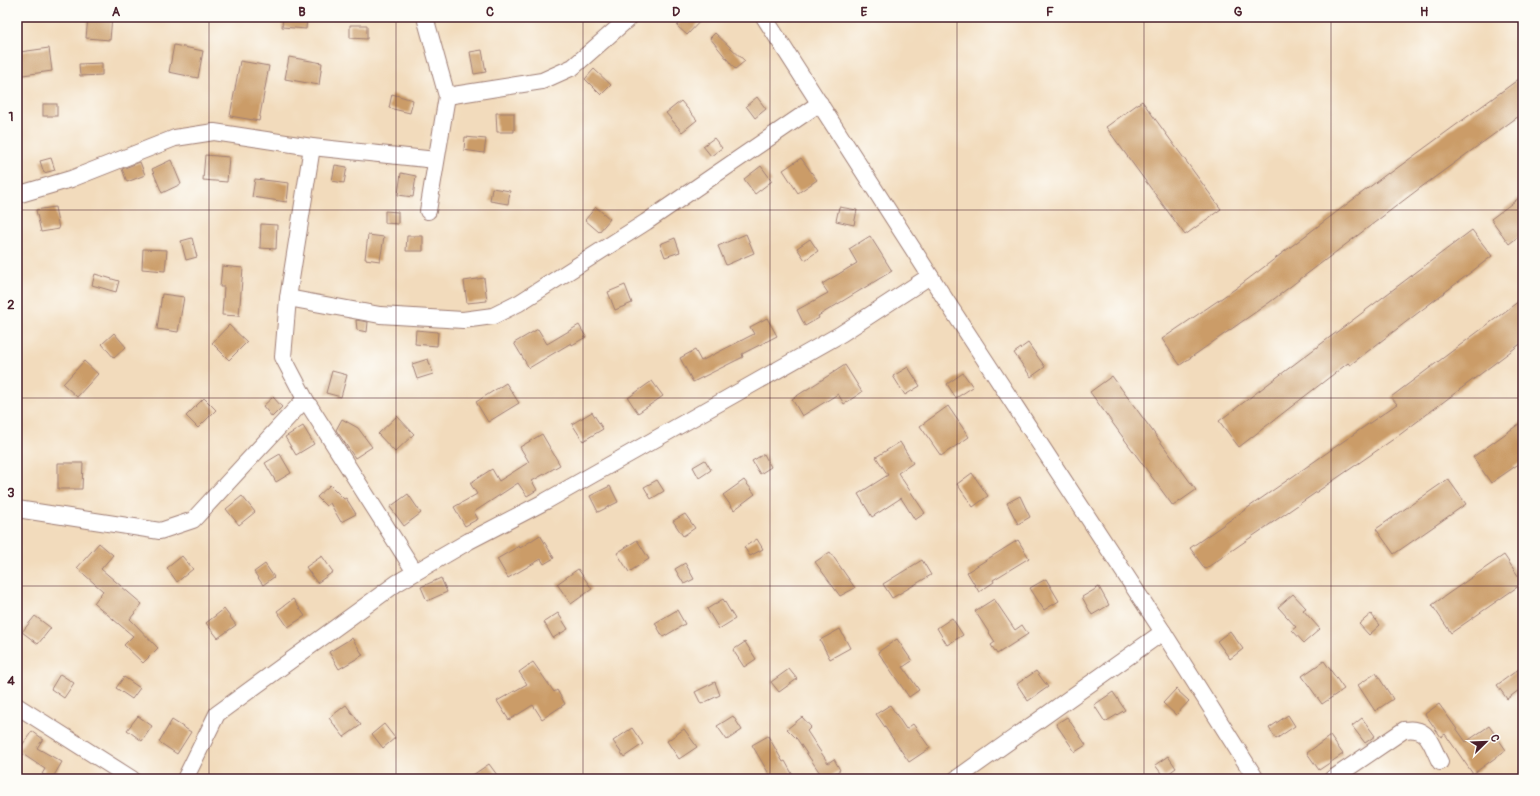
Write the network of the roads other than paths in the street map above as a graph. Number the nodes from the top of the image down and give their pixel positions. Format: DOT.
graph roads {
  1 [pos="425,17"];
  2 [pos="630,17"];
  3 [pos="764,17"];
  4 [pos="447,96"];
  5 [pos="820,103"];
  6 [pos="312,146"];
  7 [pos="436,160"];
  8 [pos="17,195"];
  9 [pos="428,211"];
  10 [pos="930,276"];
  11 [pos="288,298"];
  12 [pos="305,399"];
  13 [pos="17,509"];
  14 [pos="415,572"];
  15 [pos="1163,632"];
  16 [pos="17,706"];
  17 [pos="1440,762"];
  18 [pos="132,779"];
  19 [pos="184,779"];
  20 [pos="956,779"];
  21 [pos="1256,779"];
  22 [pos="1332,779"];
  1 -- 4 [label="street"];
  2 -- 4 [label="street"];
  3 -- 5 [label="street"];
  4 -- 7 [label="street"];
  5 -- 10 [label="street"];
  5 -- 11 [label="street"];
  6 -- 7 [label="street"];
  6 -- 8 [label="street"];
  6 -- 11 [label="street"];
  7 -- 9 [label="street"];
  10 -- 14 [label="street"];
  10 -- 15 [label="street"];
  11 -- 12 [label="street"];
  12 -- 13 [label="street"];
  12 -- 14 [label="street"];
  14 -- 19 [label="street"];
  15 -- 20 [label="street"];
  15 -- 21 [label="street"];
  16 -- 18 [label="street"];
  17 -- 22 [label="street"];
}
